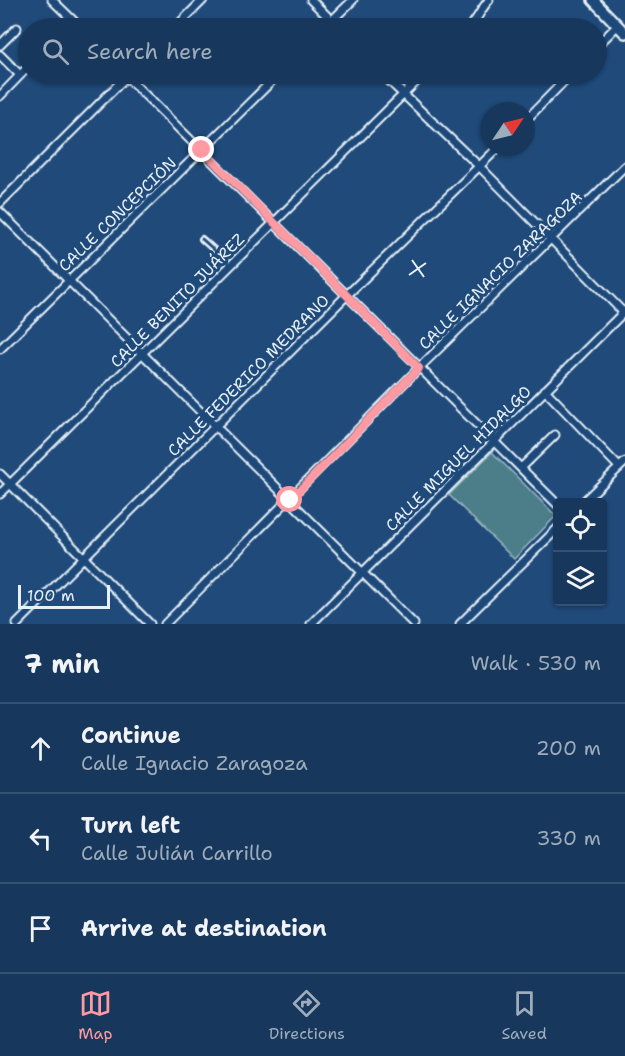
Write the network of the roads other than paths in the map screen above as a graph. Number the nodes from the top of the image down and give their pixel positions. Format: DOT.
graph roads {
  1 [pos="52,0"];
  2 [pos="204,0"];
  3 [pos="311,0"];
  4 [pos="353,0"];
  5 [pos="489,0"];
  6 [pos="593,0"];
  7 [pos="71,18"];
  8 [pos="185,18"];
  9 [pos="329,18"];
  10 [pos="335,18"];
  11 [pos="478,18"];
  12 [pos="618,25"];
  13 [pos="17,28"];
  14 [pos="625,33"];
  15 [pos="607,37"];
  16 [pos="0,45"];
  17 [pos="0,55"];
  18 [pos="18,73"];
  19 [pos="18,77"];
  20 [pos="119,84"];
  21 [pos="137,84"];
  22 [pos="269,84"];
  23 [pos="392,84"];
  24 [pos="414,84"];
  25 [pos="561,84"];
  26 [pos="403,94"];
  27 [pos="0,96"];
  28 [pos="535,111"];
  29 [pos="202,150"];
  30 [pos="491,156"];
  31 [pos="625,166"];
  32 [pos="480,167"];
  33 [pos="0,203"];
  34 [pos="0,212"];
  35 [pos="274,224"];
  36 [pos="551,238"];
  37 [pos="202,239"];
  38 [pos="232,266"];
  39 [pos="68,281"];
  40 [pos="346,296"];
  41 [pos="625,312"];
  42 [pos="0,349"];
  43 [pos="142,354"];
  44 [pos="419,368"];
  45 [pos="545,390"];
  46 [pos="216,427"];
  47 [pos="555,435"];
  48 [pos="494,441"];
  49 [pos="622,464"];
  50 [pos="521,468"];
  51 [pos="0,474"];
  52 [pos="10,484"];
  53 [pos="0,494"];
  54 [pos="588,498"];
  55 [pos="290,500"];
  56 [pos="553,500"];
  57 [pos="553,533"];
  58 [pos="83,558"];
  59 [pos="363,572"];
  60 [pos="17,624"];
  61 [pos="150,624"];
  62 [pos="165,624"];
  63 [pos="311,624"];
  64 [pos="414,624"];
  65 [pos="460,624"];
  1 -- 7 [label="street"];
  2 -- 8 [label="street"];
  3 -- 9 [label="street"];
  4 -- 10 [label="street"];
  5 -- 11 [label="street"];
  6 -- 12 [label="street"];
  12 -- 14 [label="street"];
  12 -- 15 [label="street"];
  13 -- 16 [label="street"];
  17 -- 18 [label="street"];
  19 -- 27 [label="street"];
  20 -- 33 [label="street"];
  21 -- 29 [label="street"];
  22 -- 29 [label="street, CALLE CONCEPCIÓN"];
  23 -- 26 [label="street"];
  24 -- 26 [label="street, CALLE BENITO JUÁREZ"];
  25 -- 28 [label="street"];
  26 -- 32 [label="street"];
  26 -- 35 [label="street, CALLE BENITO JUÁREZ"];
  29 -- 35 [label="street"];
  29 -- 39 [label="street, CALLE CONCEPCIÓN"];
  30 -- 32 [label="street, CALLE FEDERICO MEDRANO"];
  31 -- 36 [label="street, CALLE IGNACIO ZARAGOZA"];
  32 -- 36 [label="street"];
  32 -- 40 [label="street, CALLE FEDERICO MEDRANO"];
  34 -- 39 [label="street"];
  35 -- 38 [label="street, CALLE BENITO JUÁREZ"];
  35 -- 40 [label="street"];
  36 -- 41 [label="street"];
  36 -- 44 [label="street, CALLE IGNACIO ZARAGOZA"];
  37 -- 38 [label="lane"];
  38 -- 43 [label="street, CALLE BENITO JUÁREZ"];
  39 -- 42 [label="street, CALLE CONCEPCIÓN"];
  39 -- 43 [label="street"];
  40 -- 44 [label="street"];
  40 -- 46 [label="street, CALLE FEDERICO MEDRANO"];
  41 -- 45 [label="street, CALLE MIGUEL HIDALGO"];
  43 -- 46 [label="street"];
  43 -- 52 [label="street, CALLE BENITO JUÁREZ"];
  44 -- 48 [label="street"];
  44 -- 55 [label="street, CALLE IGNACIO ZARAGOZA"];
  45 -- 48 [label="street, CALLE MIGUEL HIDALGO"];
  45 -- 49 [label="street"];
  46 -- 55 [label="street"];
  46 -- 58 [label="street, CALLE FEDERICO MEDRANO"];
  47 -- 50 [label="street"];
  48 -- 50 [label="street"];
  48 -- 59 [label="street, CALLE MIGUEL HIDALGO"];
  49 -- 54 [label="street"];
  50 -- 56 [label="street"];
  51 -- 52 [label="street"];
  52 -- 53 [label="street, CALLE BENITO JUÁREZ"];
  52 -- 58 [label="street"];
  55 -- 59 [label="street"];
  55 -- 62 [label="street, CALLE IGNACIO ZARAGOZA"];
  57 -- 65 [label="street"];
  58 -- 60 [label="street, CALLE FEDERICO MEDRANO"];
  58 -- 61 [label="street"];
  59 -- 63 [label="street, CALLE MIGUEL HIDALGO"];
  59 -- 64 [label="street"];
}
